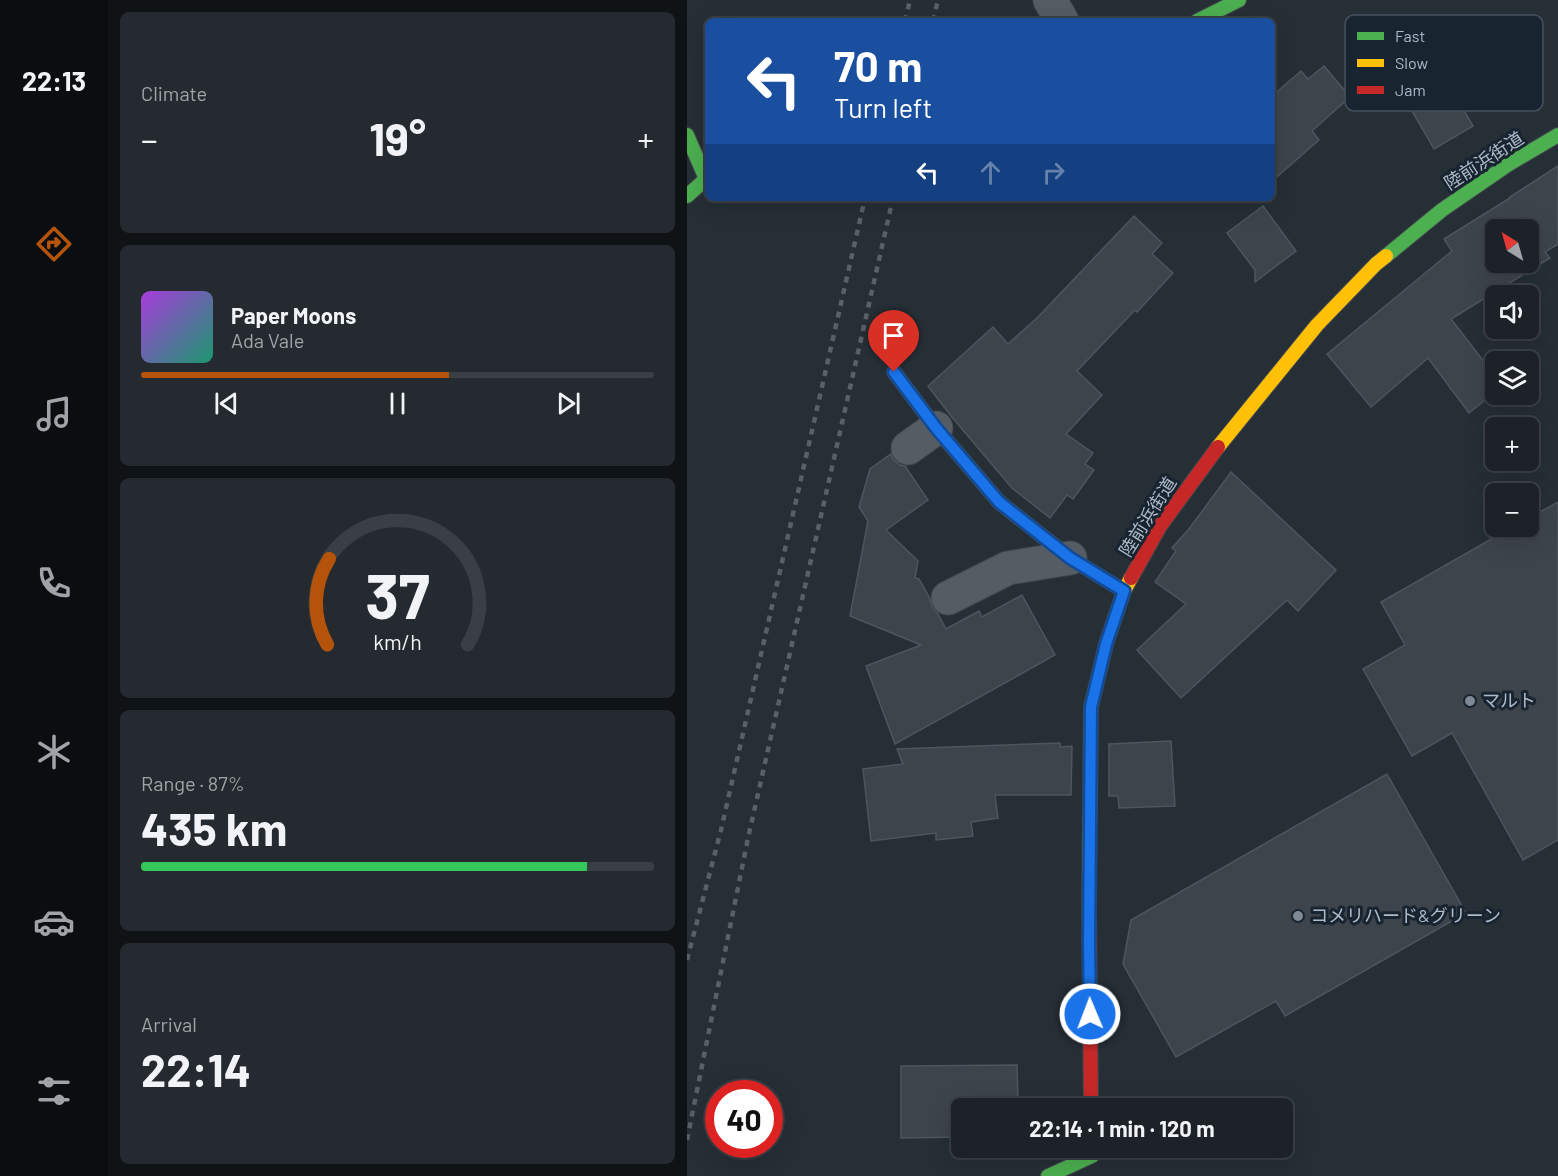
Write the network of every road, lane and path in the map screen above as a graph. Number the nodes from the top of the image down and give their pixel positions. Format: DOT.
graph roads {
  1 [pos="1050,0"];
  2 [pos="1239,0"];
  3 [pos="1060,18"];
  4 [pos="1203,18"];
  5 [pos="687,135"];
  6 [pos="1558,135"];
  7 [pos="705,177"];
  8 [pos="705,180"];
  9 [pos="687,195"];
  10 [pos="894,372"];
  11 [pos="1070,558"];
  12 [pos="1124,591"];
  13 [pos="948,598"];
  14 [pos="1091,1098"];
  15 [pos="1088,1158"];
  16 [pos="1048,1176"];
  1 -- 3 [label="street"];
  2 -- 4 [label="street"];
  5 -- 7 [label="street"];
  6 -- 12 [label="street, 陸前浜街道"];
  8 -- 9 [label="street"];
  10 -- 11 [label="street"];
  11 -- 12 [label="street"];
  11 -- 13 [label="street"];
  12 -- 14 [label="street, 陸前浜街道"];
  15 -- 16 [label="street"];
}
